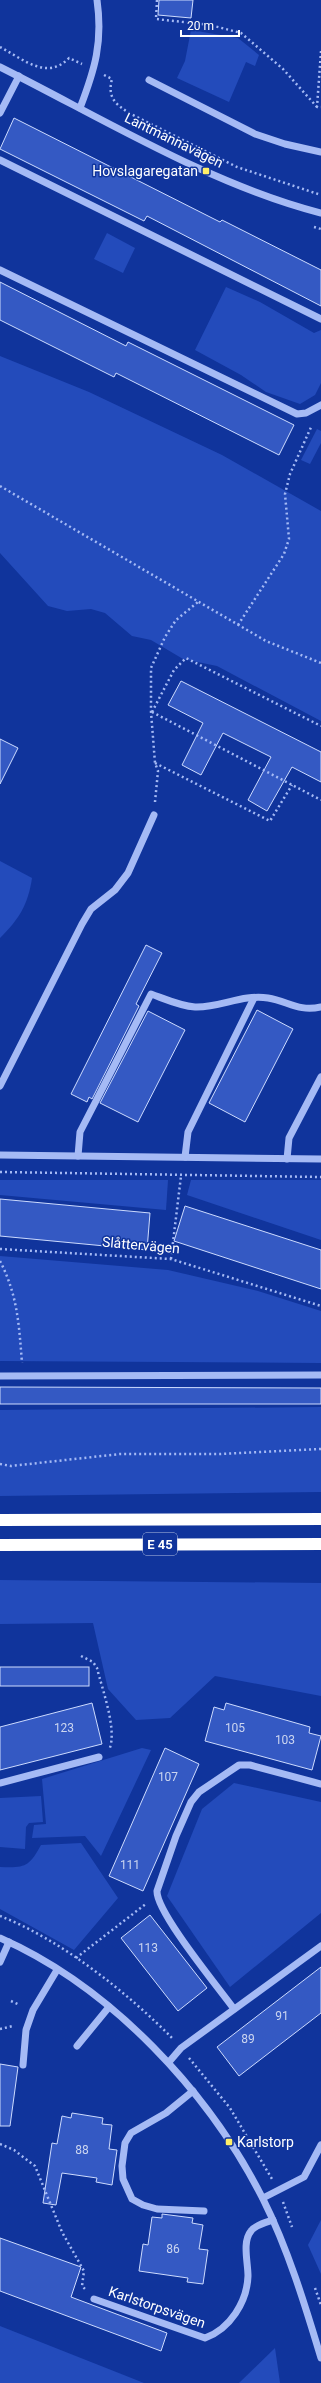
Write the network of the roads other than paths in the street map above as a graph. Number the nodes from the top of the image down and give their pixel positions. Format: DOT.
graph roads {
  1 [pos="97,0"];
  2 [pos="0,67"];
  3 [pos="19,76"];
  4 [pos="149,80"];
  5 [pos="80,108"];
  6 [pos="0,112"];
  7 [pos="321,152"];
  8 [pos="0,160"];
  9 [pos="321,213"];
  10 [pos="0,270"];
  11 [pos="321,319"];
  12 [pos="321,405"];
  13 [pos="154,815"];
  14 [pos="254,998"];
  15 [pos="321,1007"];
  16 [pos="321,1077"];
  17 [pos="0,1086"];
  18 [pos="0,1155"];
  19 [pos="78,1156"];
  20 [pos="185,1157"];
  21 [pos="287,1159"];
  22 [pos="321,1159"];
  23 [pos="321,1375"];
  24 [pos="0,1376"];
  25 [pos="321,1519"];
  26 [pos="0,1520"];
  27 [pos="321,1544"];
  28 [pos="0,1545"];
  29 [pos="99,1757"];
  30 [pos="0,1783"];
  31 [pos="321,1784"];
  32 [pos="0,1938"];
  33 [pos="9,1942"];
  34 [pos="321,1946"];
  35 [pos="0,1962"];
  36 [pos="57,1970"];
  37 [pos="109,2007"];
  38 [pos="234,2009"];
  39 [pos="77,2046"];
  40 [pos="169,2062"];
  41 [pos="23,2065"];
  42 [pos="193,2091"];
  43 [pos="321,2145"];
  44 [pos="263,2198"];
  45 [pos="204,2210"];
  46 [pos="273,2220"];
  47 [pos="94,2299"];
  48 [pos="321,2358"];
  1 -- 5 [label="street"];
  2 -- 3 [label="street, Lantmannavägen"];
  3 -- 5 [label="street, Lantmannavägen"];
  3 -- 6 [label="street"];
  4 -- 7 [label="street"];
  5 -- 9 [label="street, Lantmannavägen"];
  8 -- 11 [label="street"];
  10 -- 12 [label="street"];
  13 -- 17 [label="street"];
  14 -- 15 [label="street"];
  14 -- 19 [label="street"];
  14 -- 20 [label="street"];
  16 -- 21 [label="street"];
  18 -- 19 [label="street"];
  19 -- 20 [label="street"];
  20 -- 21 [label="street"];
  21 -- 22 [label="street"];
  23 -- 24 [label="street"];
  25 -- 26 [label="highway, E 45"];
  27 -- 28 [label="highway, E 45"];
  29 -- 30 [label="street"];
  31 -- 38 [label="street"];
  32 -- 33 [label="street"];
  33 -- 35 [label="street"];
  33 -- 36 [label="street"];
  34 -- 38 [label="street"];
  36 -- 37 [label="street"];
  36 -- 41 [label="street"];
  37 -- 39 [label="street"];
  37 -- 40 [label="street"];
  38 -- 40 [label="street"];
  40 -- 42 [label="street"];
  42 -- 44 [label="street"];
  42 -- 45 [label="street"];
  43 -- 44 [label="street"];
  44 -- 46 [label="street"];
  46 -- 47 [label="street, Karlstorpsvägen"];
  46 -- 48 [label="street"];
}
